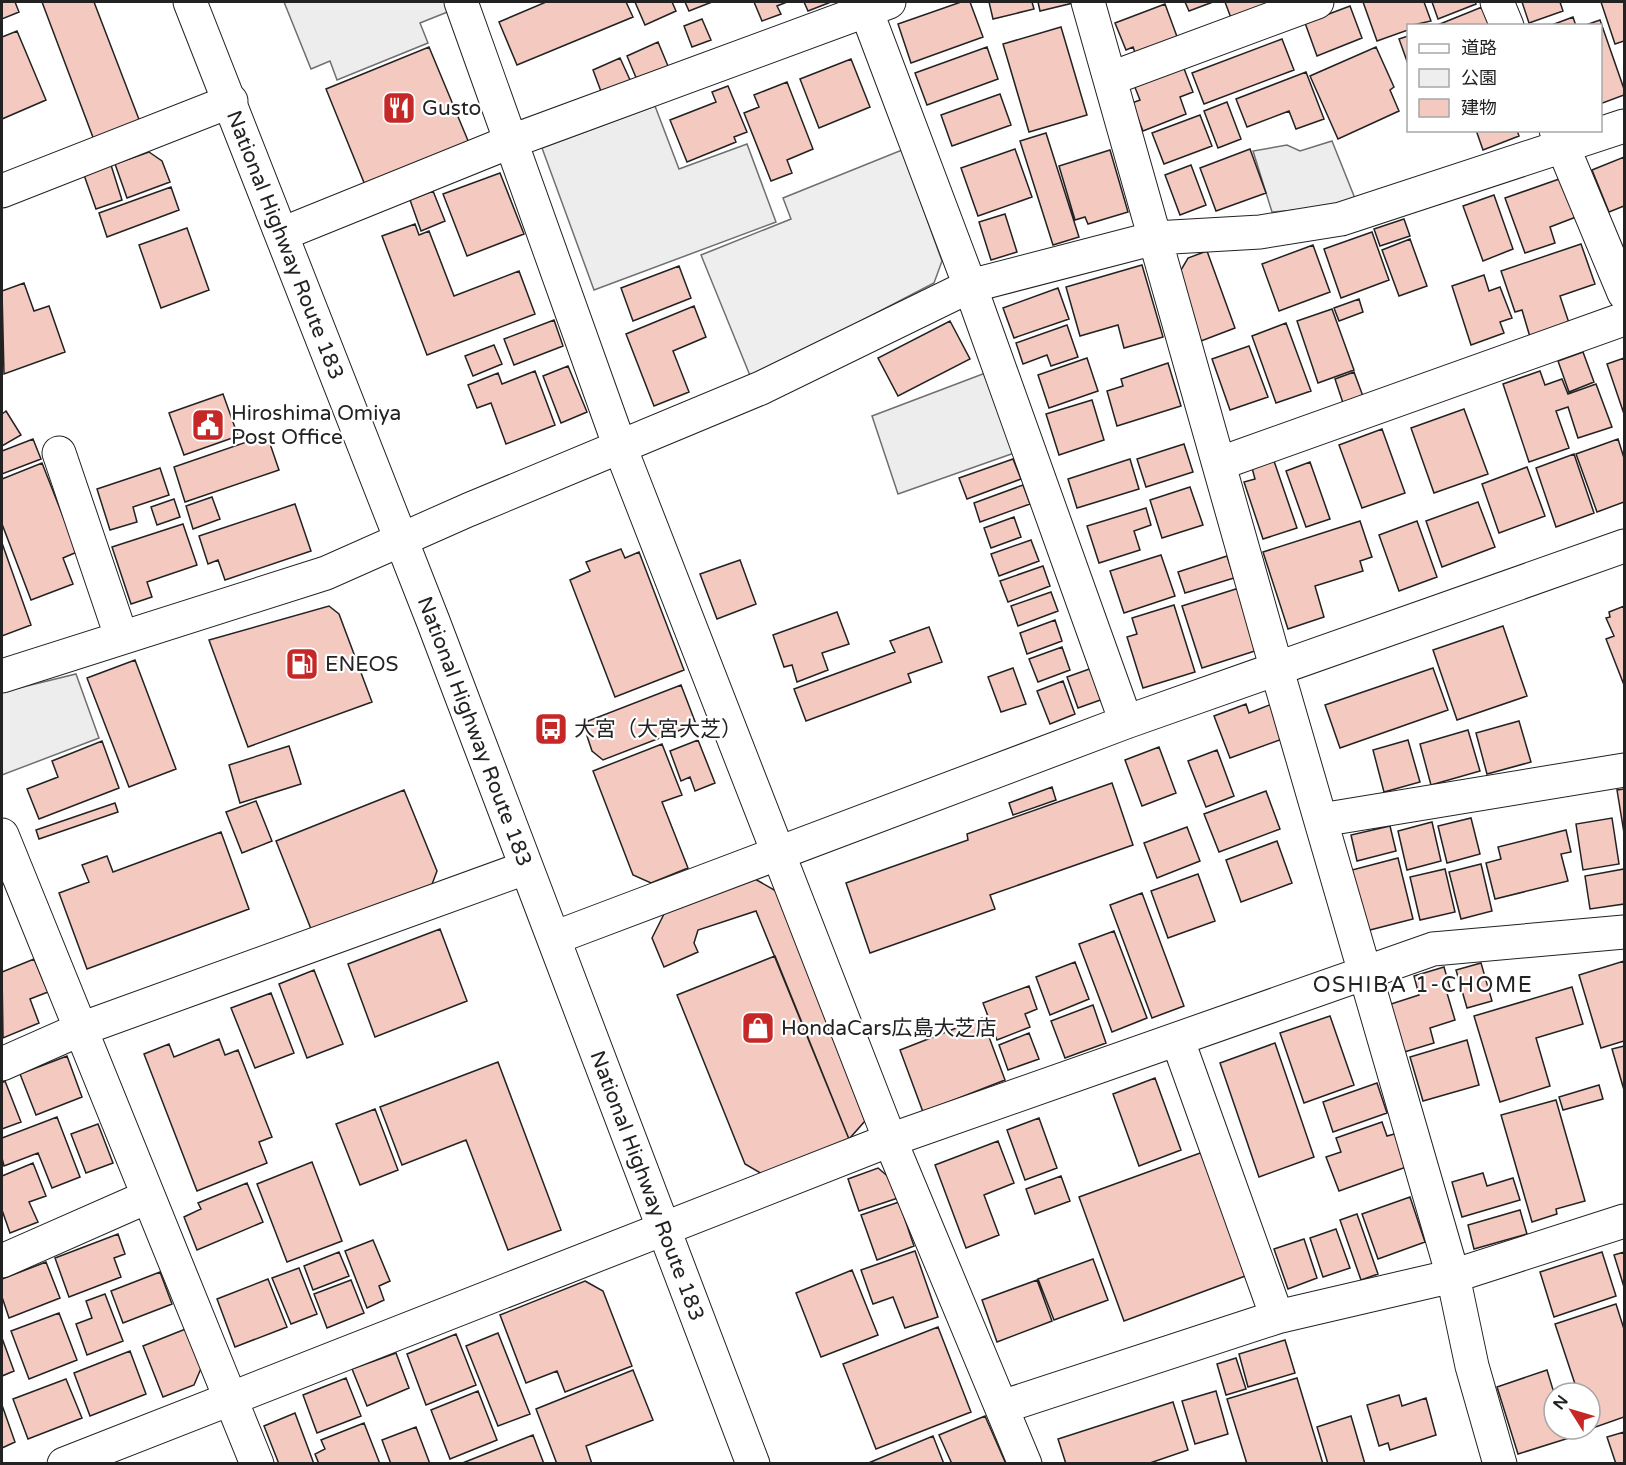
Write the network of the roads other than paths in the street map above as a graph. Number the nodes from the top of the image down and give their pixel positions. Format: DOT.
graph roads {
  1 [pos="190,2"];
  2 [pos="461,2"];
  3 [pos="1088,2"];
  4 [pos="1317,2"];
  5 [pos="1497,2"];
  6 [pos="873,4"];
  7 [pos="1507,24"];
  8 [pos="1112,78"];
  9 [pos="231,101"];
  10 [pos="1624,126"];
  11 [pos="1602,130"];
  12 [pos="1592,132"];
  13 [pos="1559,138"];
  14 [pos="512,141"];
  15 [pos="2,191"];
  16 [pos="282,234"];
  17 [pos="1155,238"];
  18 [pos="970,286"];
  19 [pos="1624,293"];
  20 [pos="1624,319"];
  21 [pos="620,447"];
  22 [pos="59,453"];
  23 [pos="1221,464"];
  24 [pos="400,541"];
  25 [pos="1624,546"];
  26 [pos="121,636"];
  27 [pos="1277,670"];
  28 [pos="2,676"];
  29 [pos="1126,722"];
  30 [pos="1624,770"];
  31 [pos="1321,820"];
  32 [pos="2,835"];
  33 [pos="777,852"];
  34 [pos="525,868"];
  35 [pos="1624,932"];
  36 [pos="554,938"];
  37 [pos="1364,973"];
  38 [pos="81,1029"];
  39 [pos="1178,1041"];
  40 [pos="2,1064"];
  41 [pos="890,1140"];
  42 [pos="147,1197"];
  43 [pos="1624,1221"];
  44 [pos="662,1228"];
  45 [pos="2,1261"];
  46 [pos="1454,1276"];
  47 [pos="1277,1317"];
  48 [pos="230,1397"];
  49 [pos="1002,1407"];
  50 [pos="64,1464"];
  51 [pos="257,1464"];
  52 [pos="753,1464"];
  53 [pos="1025,1464"];
  54 [pos="1500,1464"];
  1 -- 9 [label="main road, National Highway Route 183"];
  2 -- 14 [label="main road"];
  3 -- 8 [label="main road"];
  4 -- 8 [label="main road"];
  5 -- 7 [label="main road"];
  6 -- 14 [label="main road"];
  6 -- 18 [label="main road"];
  8 -- 17 [label="main road"];
  9 -- 15 [label="main road"];
  9 -- 16 [label="main road, National Highway Route 183"];
  10 -- 11 [label="main road"];
  12 -- 13 [label="main road"];
  13 -- 17 [label="main road"];
  13 -- 19 [label="main road"];
  14 -- 16 [label="main road"];
  14 -- 21 [label="main road"];
  16 -- 24 [label="main road, National Highway Route 183"];
  17 -- 18 [label="main road"];
  17 -- 23 [label="main road"];
  18 -- 21 [label="main road"];
  18 -- 29 [label="main road"];
  20 -- 23 [label="main road"];
  21 -- 24 [label="main road"];
  21 -- 33 [label="main road"];
  22 -- 26 [label="main road"];
  23 -- 27 [label="main road"];
  24 -- 26 [label="main road"];
  24 -- 34 [label="main road, National Highway Route 183"];
  25 -- 27 [label="main road"];
  26 -- 28 [label="main road"];
  27 -- 29 [label="main road"];
  27 -- 31 [label="main road"];
  29 -- 33 [label="main road"];
  30 -- 31 [label="main road"];
  31 -- 37 [label="main road"];
  32 -- 38 [label="main road"];
  33 -- 36 [label="main road"];
  33 -- 41 [label="main road"];
  34 -- 36 [label="main road, National Highway Route 183"];
  34 -- 38 [label="main road"];
  35 -- 37 [label="main road"];
  36 -- 44 [label="main road, National Highway Route 183"];
  37 -- 39 [label="main road"];
  37 -- 46 [label="main road"];
  38 -- 40 [label="main road"];
  38 -- 42 [label="main road"];
  39 -- 41 [label="main road"];
  39 -- 47 [label="main road"];
  41 -- 44 [label="main road"];
  41 -- 49 [label="main road"];
  42 -- 45 [label="main road"];
  42 -- 48 [label="main road"];
  43 -- 46 [label="main road"];
  44 -- 48 [label="main road"];
  44 -- 52 [label="main road, National Highway Route 183"];
  46 -- 47 [label="main road"];
  46 -- 54 [label="main road"];
  47 -- 49 [label="main road"];
  48 -- 50 [label="main road"];
  48 -- 51 [label="main road"];
  49 -- 53 [label="main road"];
}
